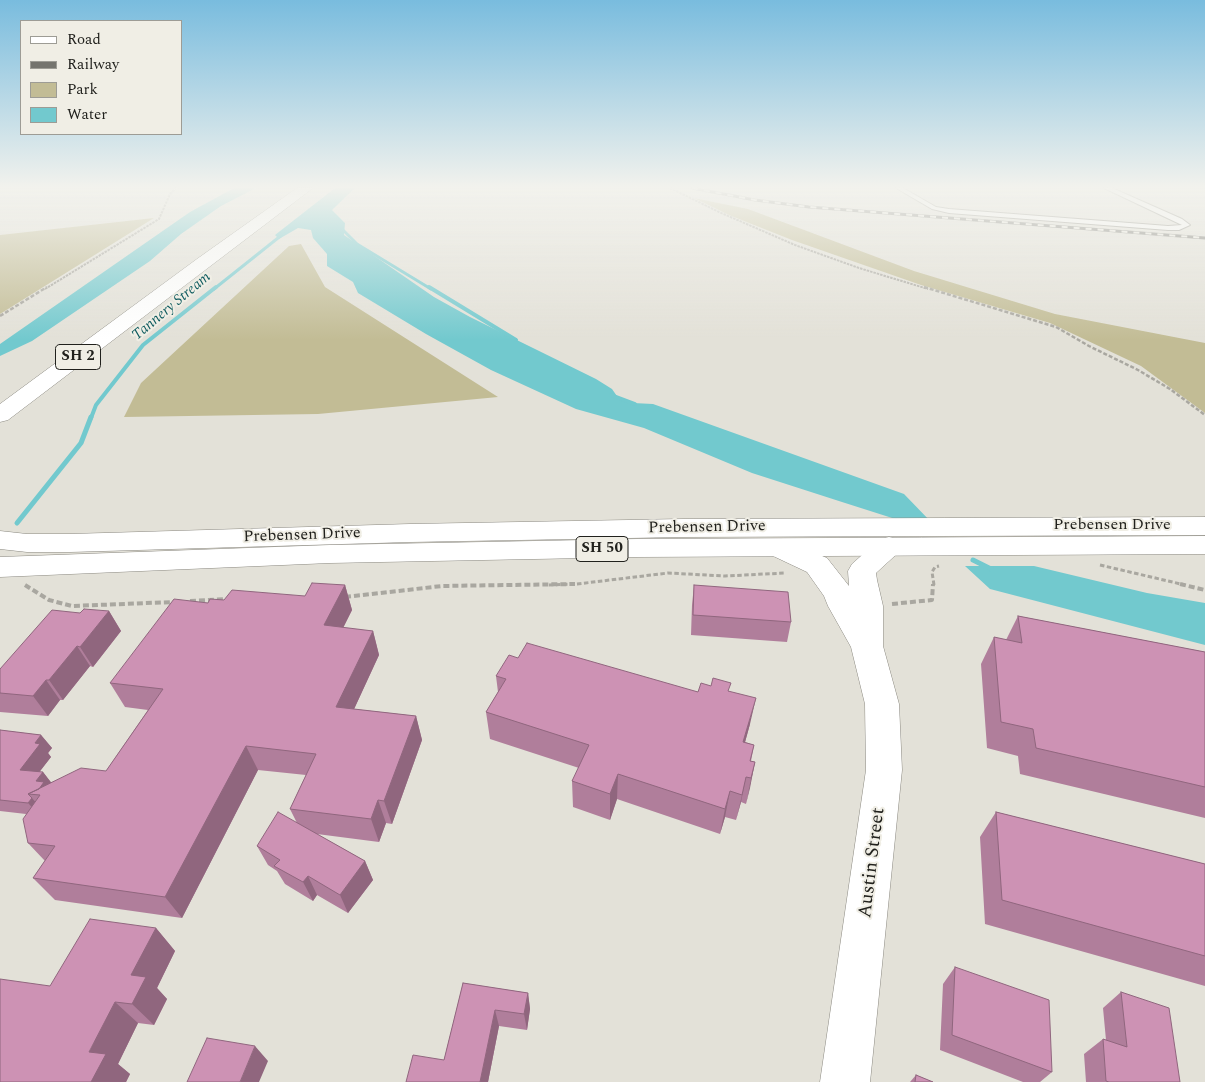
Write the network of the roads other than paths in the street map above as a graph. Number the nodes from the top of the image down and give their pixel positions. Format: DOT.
graph roads {
  1 [pos="226,238"];
  2 [pos="236,238"];
  3 [pos="7,387"];
  4 [pos="0,416"];
  5 [pos="1205,526"];
  6 [pos="0,540"];
  7 [pos="1205,545"];
  8 [pos="888,546"];
  9 [pos="788,560"];
  10 [pos="9,575"];
  11 [pos="867,646"];
  12 [pos="845,1082"];
  1 -- 3 [label="main road, SH 2"];
  2 -- 4 [label="main road, SH 2"];
  5 -- 6 [label="main road, Prebensen Drive / SH 50"];
  7 -- 8 [label="main road, Prebensen Drive / SH 50"];
  8 -- 9 [label="main road, Prebensen Drive / SH 50"];
  8 -- 11 [label="main road, Austin Street"];
  9 -- 10 [label="main road, Prebensen Drive / SH 50"];
  9 -- 11 [label="main road, Austin Street"];
  11 -- 12 [label="main road, Austin Street"];
}
